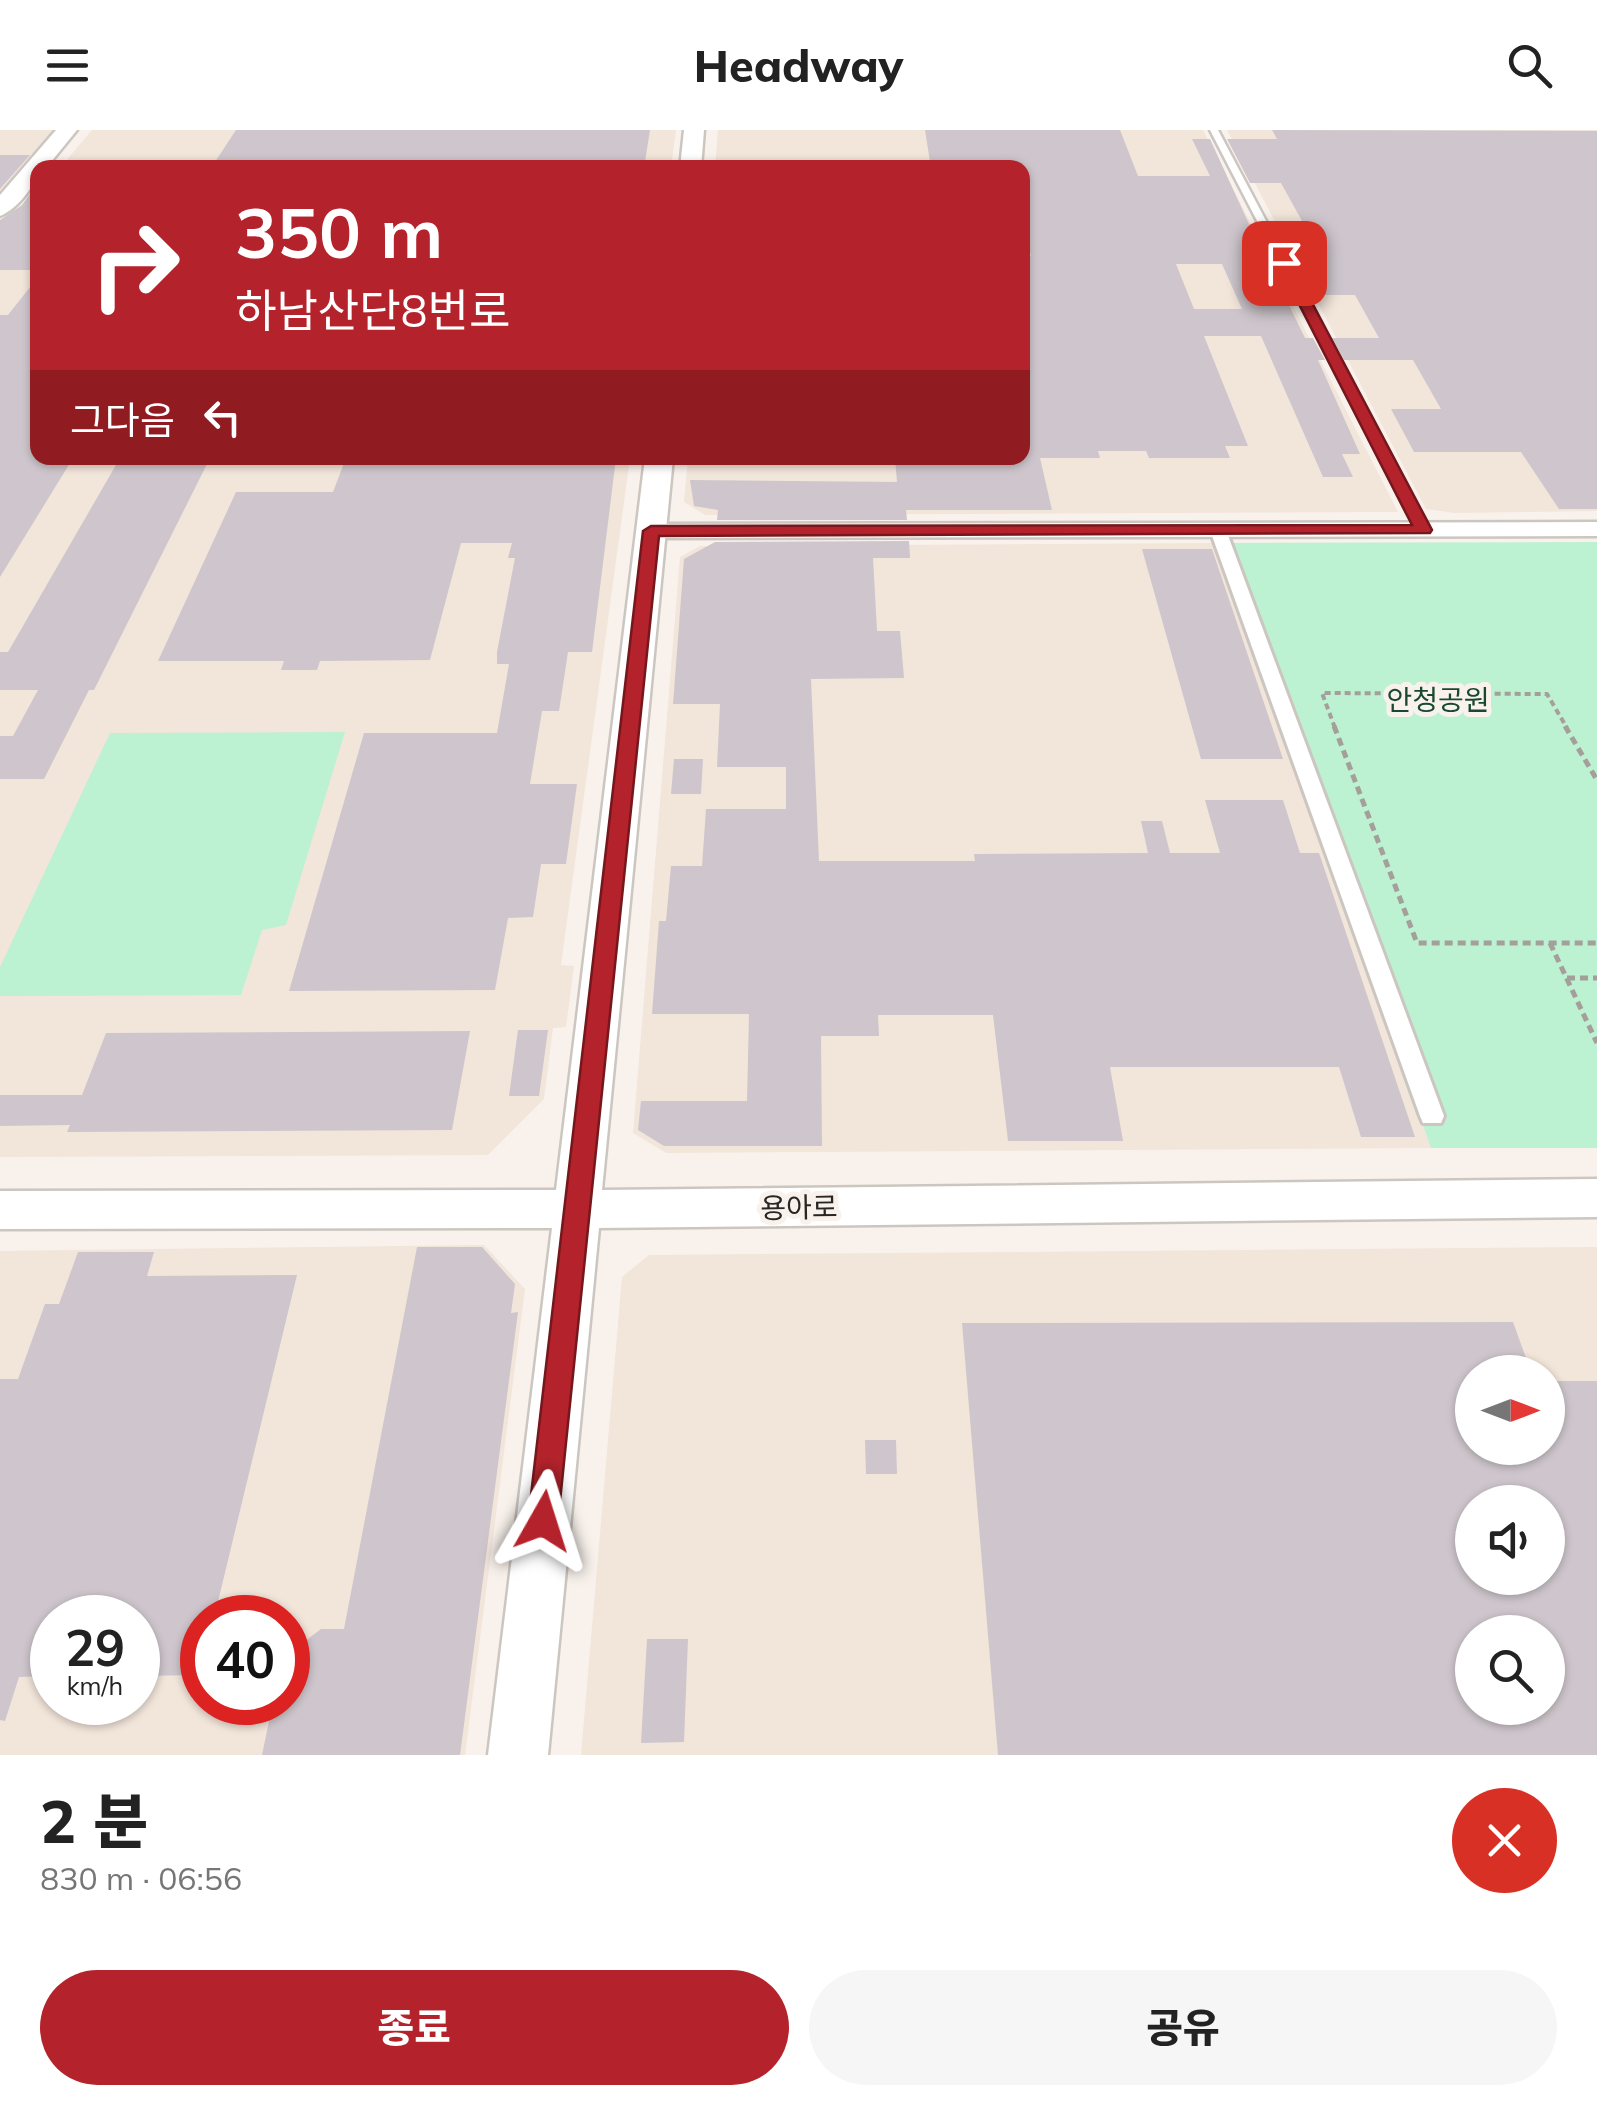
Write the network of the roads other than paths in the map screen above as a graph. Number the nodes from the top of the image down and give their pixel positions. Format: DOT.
graph roads {
  1 [pos="68,130"];
  2 [pos="694,130"];
  3 [pos="1214,130"];
  4 [pos="42,160"];
  5 [pos="691,160"];
  6 [pos="30,174"];
  7 [pos="0,209"];
  8 [pos="658,465"];
  9 [pos="1597,529"];
  10 [pos="1218,530"];
  11 [pos="1424,530"];
  12 [pos="651,531"];
  13 [pos="1432,1116"];
  14 [pos="1597,1198"];
  15 [pos="576,1209"];
  16 [pos="0,1210"];
  17 [pos="518,1755"];
  1 -- 4 [label="street"];
  2 -- 5 [label="street"];
  3 -- 11 [label="lane"];
  6 -- 7 [label="street"];
  8 -- 12 [label="street"];
  9 -- 11 [label="street"];
  10 -- 11 [label="street"];
  10 -- 12 [label="street"];
  10 -- 13 [label="street"];
  12 -- 15 [label="street"];
  14 -- 15 [label="street, 용아로"];
  15 -- 16 [label="street, 용아로"];
  15 -- 17 [label="street"];
}
